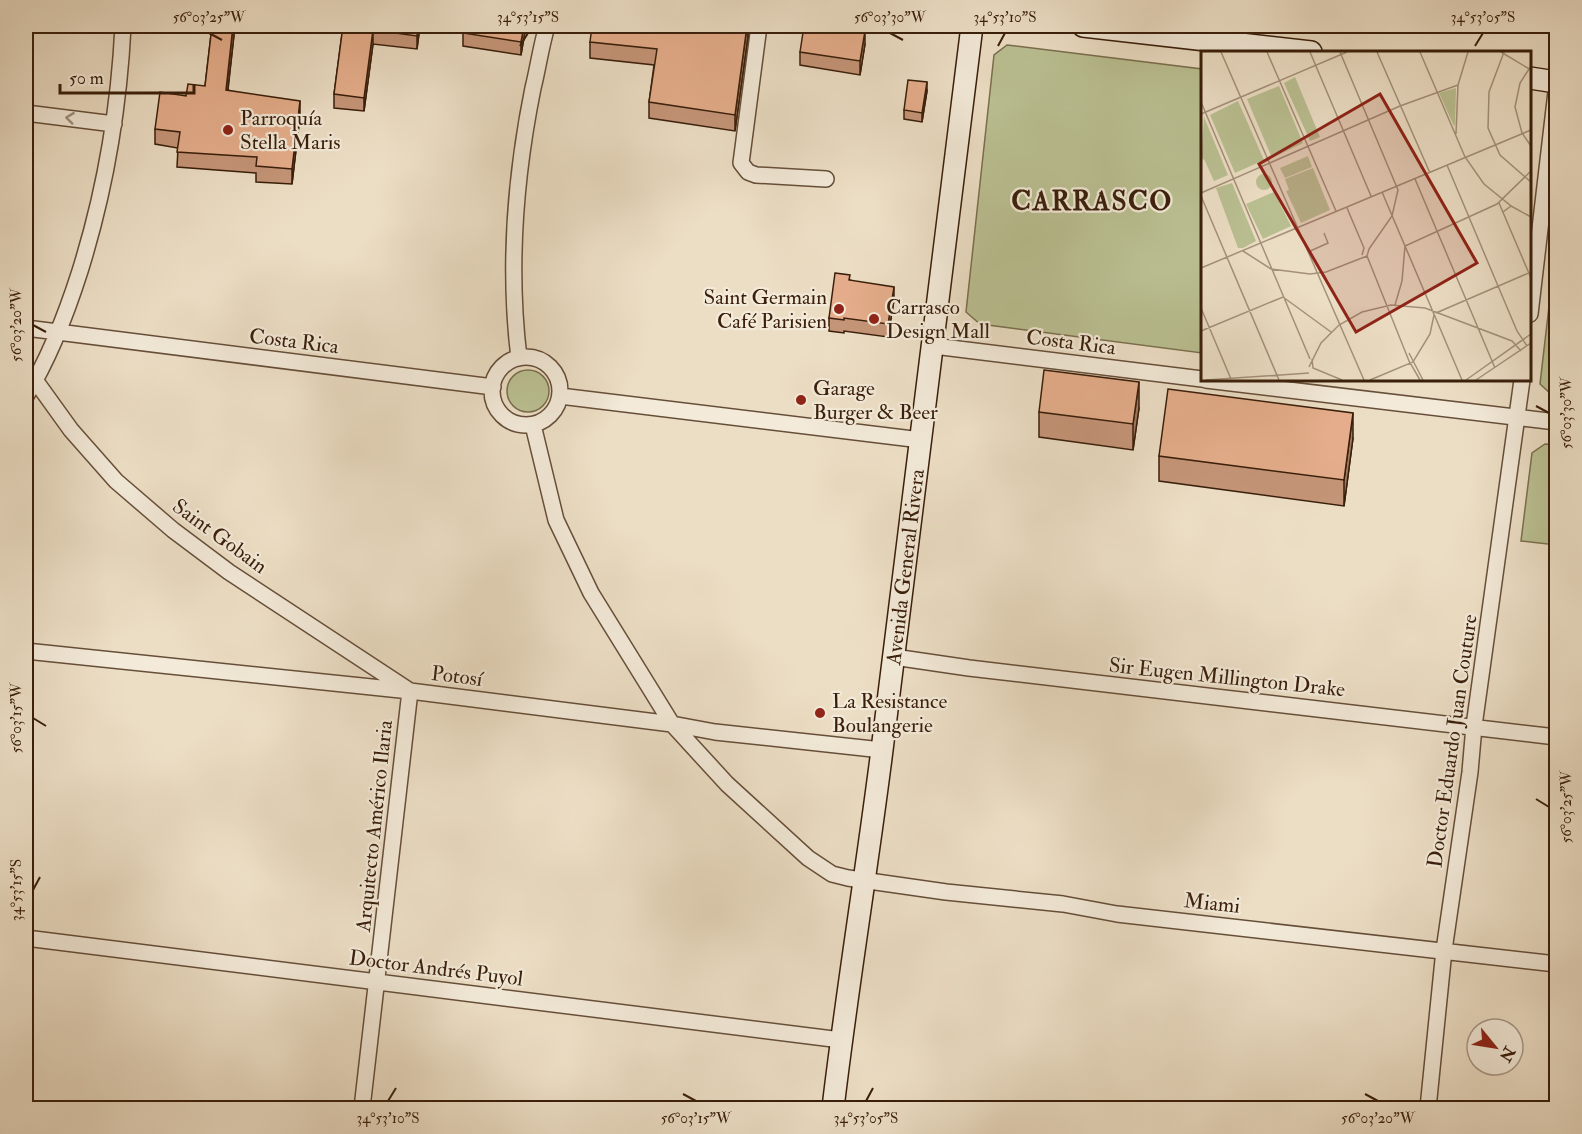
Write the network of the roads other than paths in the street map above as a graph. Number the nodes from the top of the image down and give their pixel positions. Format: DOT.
graph roads {
  1 [pos="123,26"];
  2 [pos="547,26"];
  3 [pos="759,26"];
  4 [pos="972,26"];
  5 [pos="1083,26"];
  6 [pos="1302,51"];
  7 [pos="1531,78"];
  8 [pos="1557,81"];
  9 [pos="1557,92"];
  10 [pos="26,113"];
  11 [pos="114,124"];
  12 [pos="826,179"];
  13 [pos="1531,306"];
  14 [pos="26,328"];
  15 [pos="59,332"];
  16 [pos="934,346"];
  17 [pos="519,358"];
  18 [pos="1201,379"];
  19 [pos="36,380"];
  20 [pos="1220,381"];
  21 [pos="1522,381"];
  22 [pos="493,387"];
  23 [pos="26,396"];
  24 [pos="560,396"];
  25 [pos="1517,418"];
  26 [pos="1557,422"];
  27 [pos="533,425"];
  28 [pos="921,440"];
  29 [pos="26,651"];
  30 [pos="894,657"];
  31 [pos="410,691"];
  32 [pos="672,724"];
  33 [pos="1474,726"];
  34 [pos="1557,737"];
  35 [pos="882,750"];
  36 [pos="864,880"];
  37 [pos="26,938"];
  38 [pos="1444,950"];
  39 [pos="1557,964"];
  40 [pos="377,981"];
  41 [pos="841,1040"];
  42 [pos="362,1108"];
  43 [pos="833,1108"];
  44 [pos="1428,1108"];
  1 -- 11 [label="street"];
  2 -- 17 [label="street"];
  3 -- 12 [label="street"];
  4 -- 16 [label="main road, Avenida General Rivera"];
  5 -- 6 [label="main road"];
  7 -- 8 [label="main road"];
  9 -- 13 [label="street"];
  11 -- 10 [label="street, one-way"];
  11 -- 15 [label="street"];
  14 -- 15 [label="street, Costa Rica"];
  15 -- 19 [label="street"];
  15 -- 22 [label="street, Costa Rica"];
  16 -- 18 [label="street, Costa Rica"];
  16 -- 28 [label="main road, Avenida General Rivera"];
  17 -- 22 [label="street"];
  17 -- 24 [label="street"];
  19 -- 23 [label="street"];
  19 -- 31 [label="street, Saint Gobain"];
  20 -- 25 [label="street, Costa Rica"];
  21 -- 25 [label="street, Doctor Eduardo Juan Couture"];
  22 -- 27 [label="street"];
  24 -- 27 [label="street"];
  24 -- 28 [label="street"];
  25 -- 26 [label="street, Costa Rica"];
  25 -- 33 [label="street, Doctor Eduardo Juan Couture"];
  27 -- 32 [label="street, Miami"];
  28 -- 30 [label="main road, Avenida General Rivera"];
  29 -- 31 [label="street, Potosí"];
  30 -- 33 [label="street, Sir Eugen Millington Drake"];
  30 -- 35 [label="main road, Avenida General Rivera"];
  31 -- 32 [label="street, Potosí"];
  31 -- 40 [label="street, Arquitecto Américo Ilaria"];
  32 -- 35 [label="street, Potosí"];
  32 -- 36 [label="street, Miami"];
  33 -- 34 [label="street, Sir Eugen Millington Drake"];
  33 -- 38 [label="street, Doctor Eduardo Juan Couture"];
  35 -- 36 [label="main road, Avenida General Rivera"];
  36 -- 38 [label="street, Miami"];
  36 -- 41 [label="main road, Avenida General Rivera"];
  37 -- 40 [label="street, Doctor Andrés Puyol"];
  38 -- 39 [label="street, Miami"];
  38 -- 44 [label="street, Doctor Eduardo Juan Couture"];
  40 -- 41 [label="street, Doctor Andrés Puyol"];
  40 -- 42 [label="street, Arquitecto Américo Ilaria"];
  41 -- 43 [label="main road, Avenida General Rivera"];
}
